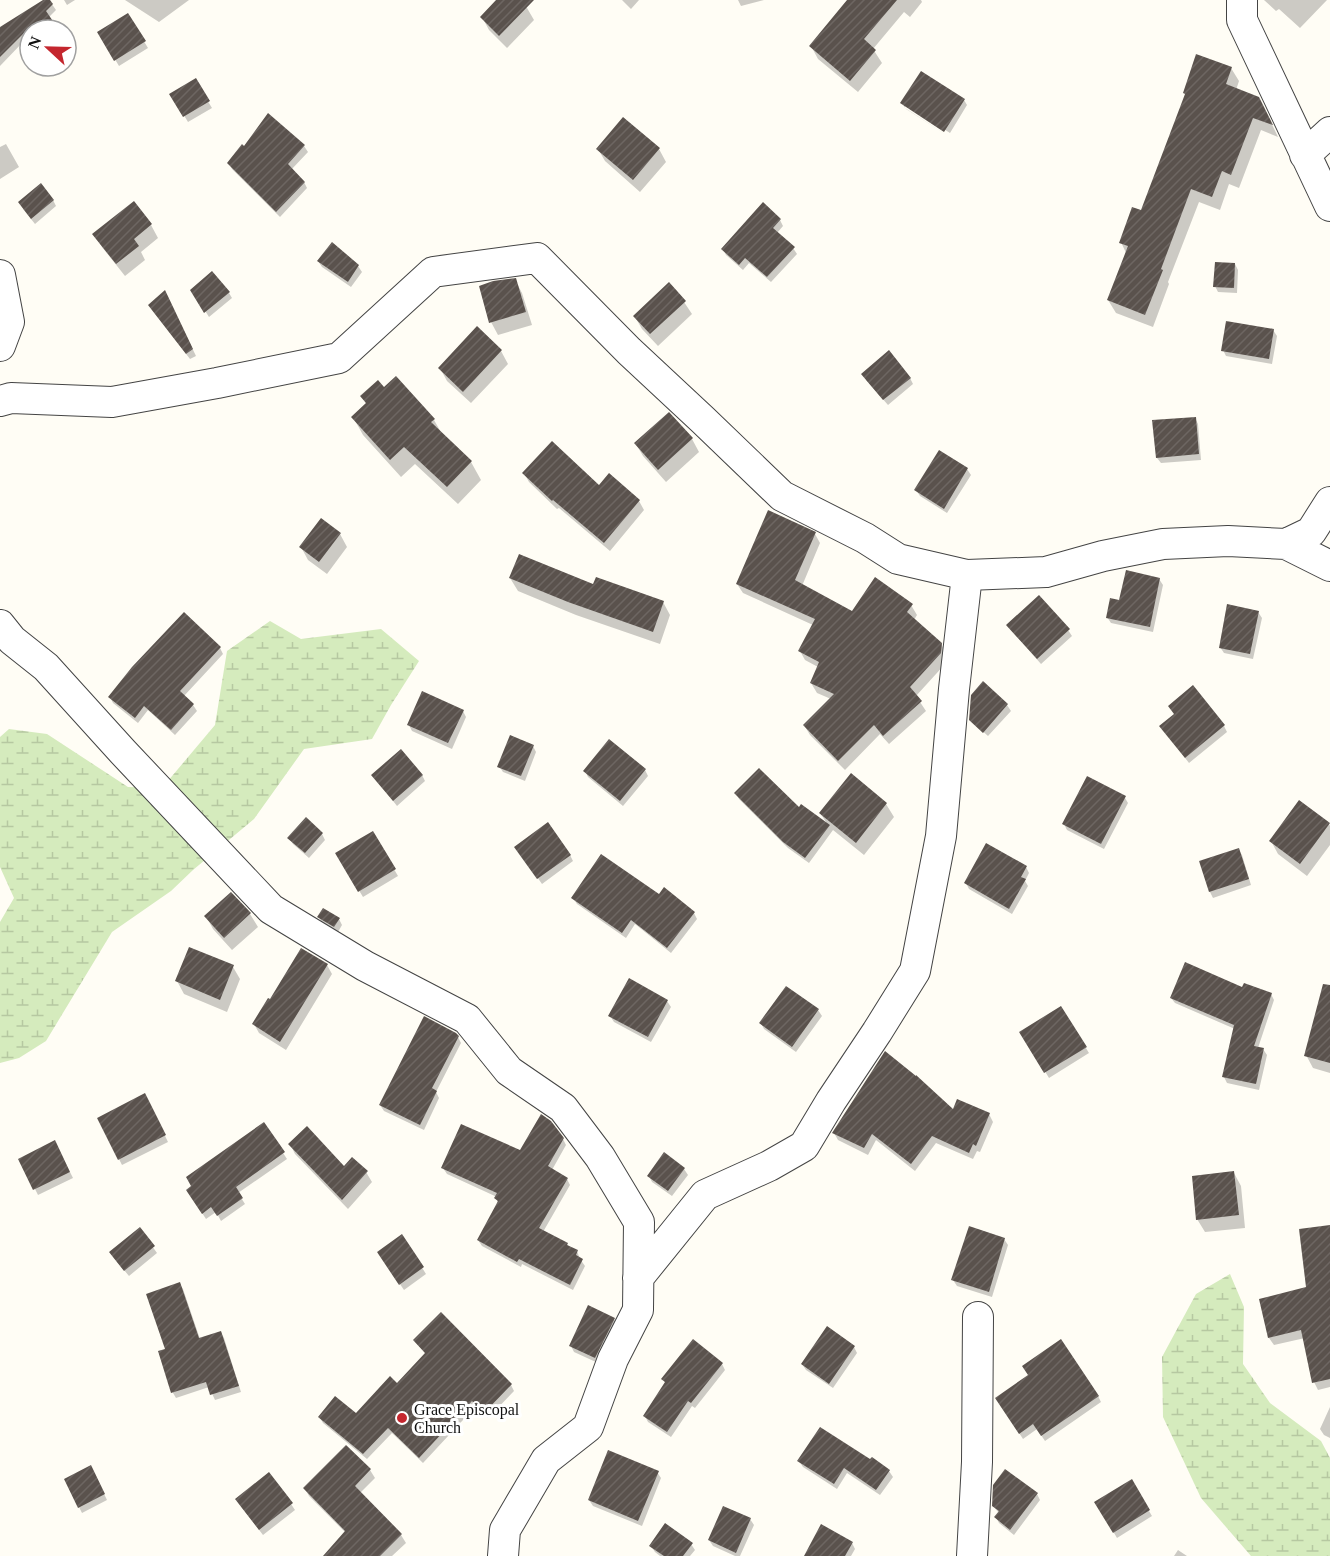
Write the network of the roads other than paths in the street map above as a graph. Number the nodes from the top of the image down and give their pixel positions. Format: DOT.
graph roads {
  1 [pos="1242,0"];
  2 [pos="1330,132"];
  3 [pos="1305,155"];
  4 [pos="1330,206"];
  5 [pos="0,275"];
  6 [pos="0,346"];
  7 [pos="0,401"];
  8 [pos="1330,502"];
  9 [pos="1286,544"];
  10 [pos="1330,566"];
  11 [pos="967,575"];
  12 [pos="0,625"];
  13 [pos="638,1278"];
  14 [pos="978,1317"];
  15 [pos="503,1556"];
  16 [pos="972,1556"];
  1 -- 3 [label="street"];
  2 -- 3 [label="street"];
  3 -- 4 [label="street"];
  5 -- 6 [label="street"];
  7 -- 11 [label="street"];
  8 -- 9 [label="street"];
  9 -- 10 [label="street"];
  9 -- 11 [label="street"];
  11 -- 13 [label="street"];
  12 -- 13 [label="street"];
  13 -- 15 [label="street"];
  14 -- 16 [label="street"];
}
